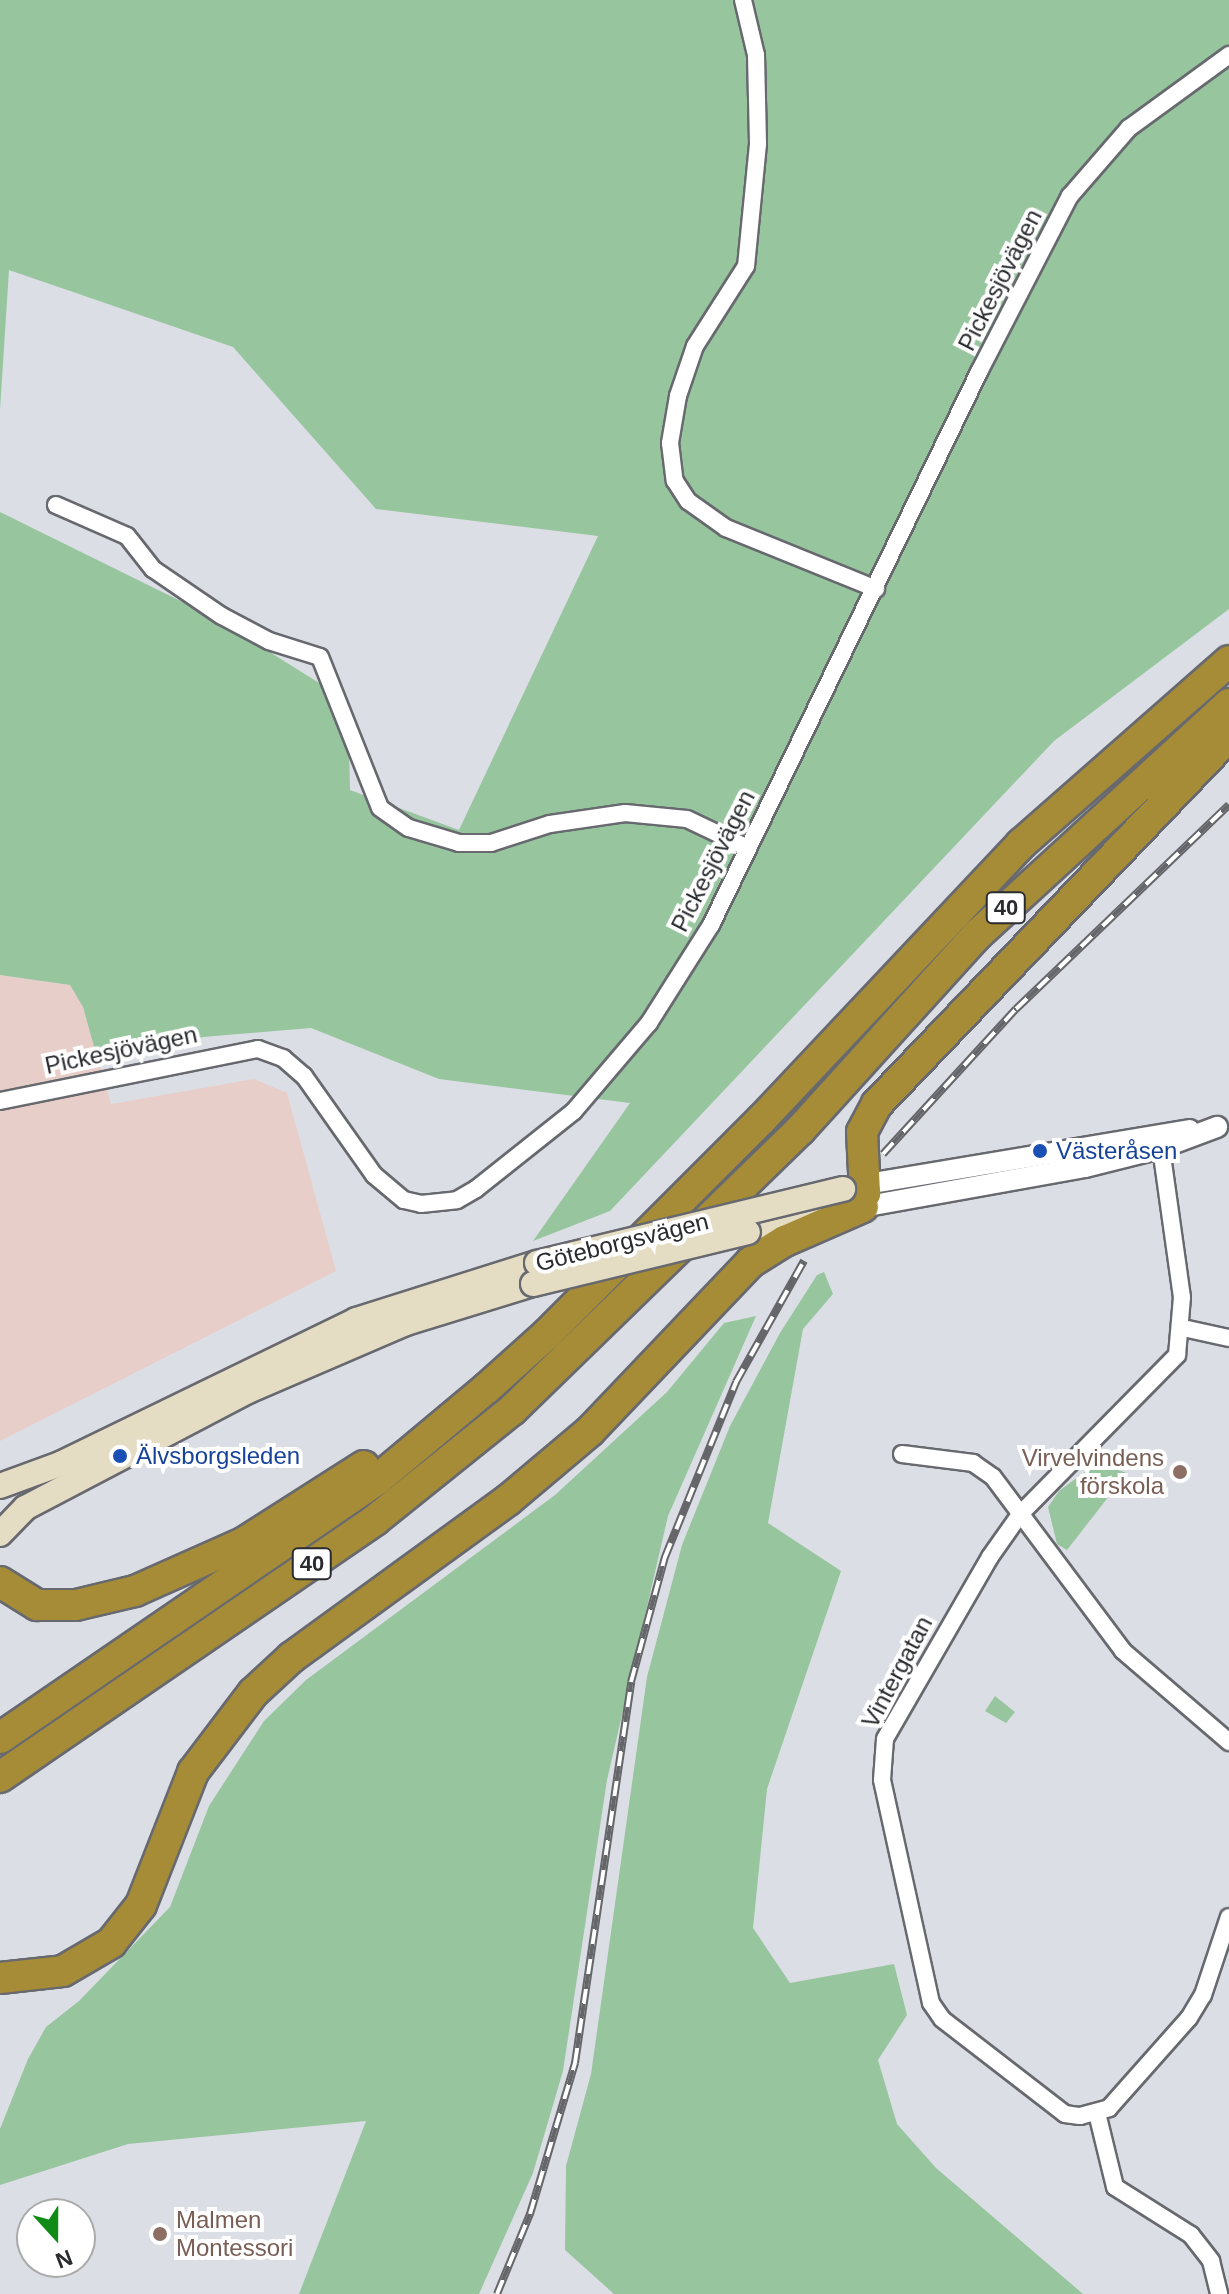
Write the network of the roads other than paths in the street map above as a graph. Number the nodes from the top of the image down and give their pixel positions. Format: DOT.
graph roads {
  1 [pos="743,0"];
  2 [pos="1229,55"];
  3 [pos="56,505"];
  4 [pos="876,589"];
  5 [pos="1229,661"];
  6 [pos="1229,704"];
  7 [pos="1229,736"];
  8 [pos="748,848"];
  9 [pos="0,1101"];
  10 [pos="1223,1126"];
  11 [pos="1161,1148"];
  12 [pos="850,1198"];
  13 [pos="535,1273"];
  14 [pos="1183,1328"];
  15 [pos="1229,1338"];
  16 [pos="487,1388"];
  17 [pos="902,1454"];
  18 [pos="65,1473"];
  19 [pos="0,1486"];
  20 [pos="0,1503"];
  21 [pos="1021,1513"];
  22 [pos="0,1534"];
  23 [pos="0,1548"];
  24 [pos="0,1582"];
  25 [pos="0,1738"];
  26 [pos="1229,1742"];
  27 [pos="0,1777"];
  28 [pos="1229,1917"];
  29 [pos="0,1978"];
  30 [pos="1097,2113"];
  31 [pos="1219,2294"];
  1 -- 4 [label="street"];
  2 -- 4 [label="street, Pickesjövägen"];
  3 -- 8 [label="street"];
  4 -- 8 [label="street, Pickesjövägen"];
  5 -- 16 [label="highway, 40"];
  6 -- 27 [label="highway, 40"];
  7 -- 12 [label="highway"];
  8 -- 9 [label="street, Pickesjövägen"];
  10 -- 11 [label="street, Göteborgsvägen"];
  10 -- 12 [label="street, Göteborgsvägen"];
  11 -- 12 [label="street, Göteborgsvägen"];
  11 -- 14 [label="street, Vintergatan"];
  12 -- 13 [label="main road, Göteborgsvägen, bridge"];
  12 -- 13 [label="main road, Göteborgsvägen, bridge"];
  12 -- 29 [label="highway"];
  13 -- 18 [label="main road, Göteborgsvägen"];
  14 -- 15 [label="street"];
  14 -- 21 [label="street, Vintergatan"];
  16 -- 24 [label="highway"];
  16 -- 25 [label="highway, 40"];
  17 -- 21 [label="street"];
  18 -- 19 [label="main road, Göteborgsvägen"];
  18 -- 20 [label="main road, Göteborgsvägen"];
  18 -- 22 [label="main road, Göteborgsvägen"];
  18 -- 23 [label="main road, Göteborgsvägen"];
  21 -- 26 [label="street"];
  21 -- 30 [label="street, Vintergatan"];
  28 -- 30 [label="street"];
  30 -- 31 [label="street"];
}
